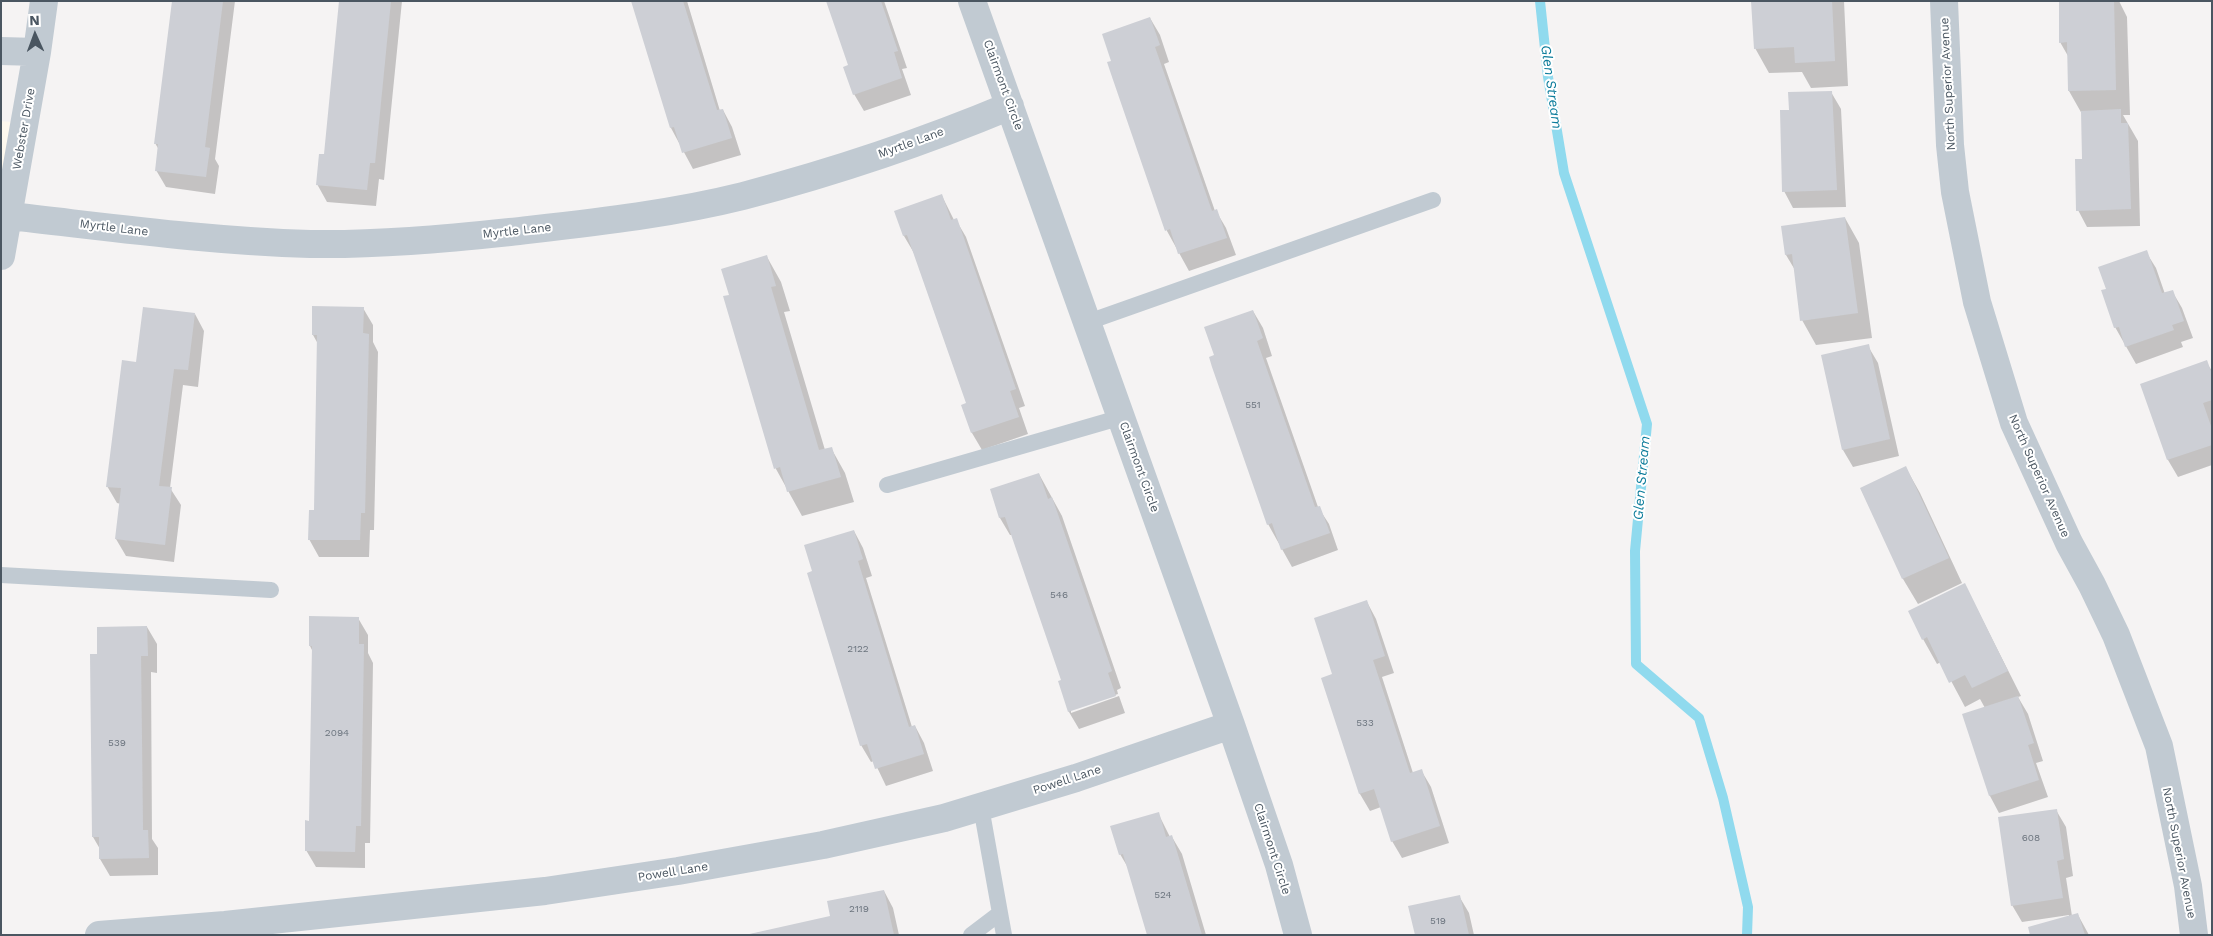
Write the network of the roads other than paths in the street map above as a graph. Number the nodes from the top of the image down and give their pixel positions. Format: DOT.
graph roads {
  1 [pos="44,1"];
  2 [pos="972,1"];
  3 [pos="1944,1"];
  4 [pos="1,51"];
  5 [pos="38,52"];
  6 [pos="1010,106"];
  7 [pos="1433,200"];
  8 [pos="7,205"];
  9 [pos="1,256"];
  10 [pos="1088,322"];
  11 [pos="1122,417"];
  12 [pos="887,485"];
  13 [pos="1,575"];
  14 [pos="271,590"];
  15 [pos="1231,725"];
  16 [pos="981,807"];
  17 [pos="1000,913"];
  18 [pos="284,927"];
  19 [pos="99,935"];
  20 [pos="971,935"];
  21 [pos="1004,935"];
  22 [pos="1298,935"];
  23 [pos="2194,935"];
  1 -- 5 [label="street, Webster Drive"];
  2 -- 6 [label="street, Clairmont Circle"];
  3 -- 23 [label="street, North Superior Avenue"];
  4 -- 5 [label="street"];
  5 -- 8 [label="street, Webster Drive"];
  6 -- 8 [label="street, Myrtle Lane"];
  6 -- 10 [label="street, Clairmont Circle"];
  7 -- 10 [label="lane"];
  8 -- 9 [label="street, Webster Drive"];
  10 -- 11 [label="street, Clairmont Circle"];
  11 -- 12 [label="lane"];
  11 -- 15 [label="street, Clairmont Circle"];
  13 -- 14 [label="lane"];
  15 -- 16 [label="street, Powell Lane"];
  15 -- 22 [label="street, Clairmont Circle"];
  16 -- 17 [label="lane"];
  16 -- 18 [label="street, Powell Lane"];
  17 -- 20 [label="lane"];
  17 -- 21 [label="lane"];
  18 -- 19 [label="street, Powell Lane"];
}
